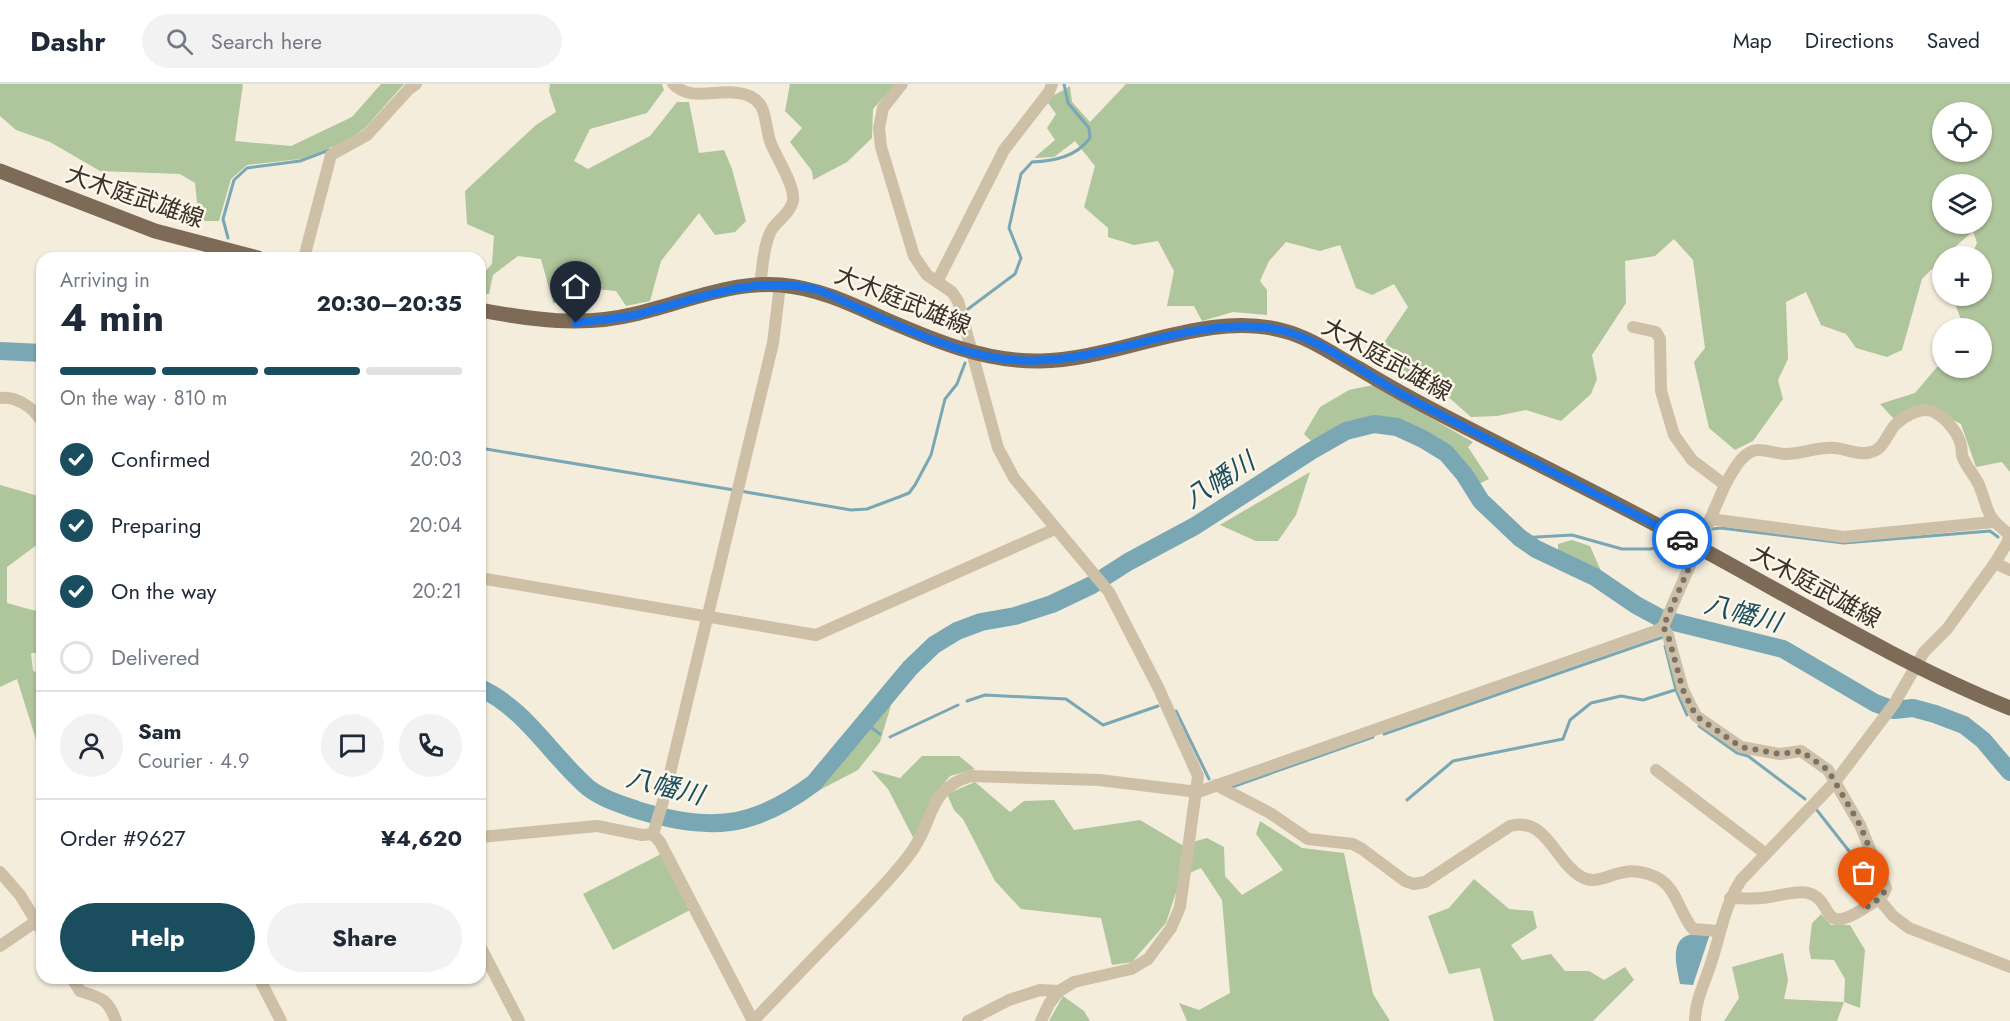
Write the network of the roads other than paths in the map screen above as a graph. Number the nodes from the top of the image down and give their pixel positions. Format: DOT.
graph roads {
  1 [pos="416,84"];
  2 [pos="673,84"];
  3 [pos="902,84"];
  4 [pos="1052,84"];
  5 [pos="0,171"];
  6 [pos="235,252"];
  7 [pos="306,252"];
  8 [pos="937,282"];
  9 [pos="760,284"];
  10 [pos="780,285"];
  11 [pos="486,311"];
  12 [pos="1633,327"];
  13 [pos="972,353"];
  14 [pos="0,398"];
  15 [pos="36,411"];
  16 [pos="1725,484"];
  17 [pos="1710,519"];
  18 [pos="1993,522"];
  19 [pos="1055,529"];
  20 [pos="2009,534"];
  21 [pos="1698,547"];
  22 [pos="1995,563"];
  23 [pos="2010,570"];
  24 [pos="486,579"];
  25 [pos="707,617"];
  26 [pos="1663,627"];
  27 [pos="1916,666"];
  28 [pos="2010,708"];
  29 [pos="1656,770"];
  30 [pos="1834,782"];
  31 [pos="1216,785"];
  32 [pos="1198,792"];
  33 [pos="654,831"];
  34 [pos="486,836"];
  35 [pos="1766,854"];
  36 [pos="0,872"];
  37 [pos="1730,898"];
  38 [pos="1879,898"];
  39 [pos="36,917"];
  40 [pos="36,925"];
  41 [pos="1719,931"];
  42 [pos="0,946"];
  43 [pos="486,958"];
  44 [pos="2010,967"];
  45 [pos="75,984"];
  46 [pos="262,984"];
  47 [pos="1059,992"];
  48 [pos="116,1021"];
  49 [pos="281,1021"];
  50 [pos="519,1021"];
  51 [pos="753,1021"];
  52 [pos="968,1021"];
  53 [pos="1041,1021"];
  54 [pos="1695,1021"];
  1 -- 7 [label="street"];
  2 -- 9 [label="street"];
  3 -- 8 [label="street"];
  4 -- 8 [label="street"];
  5 -- 6 [label="main road, 大木庭武雄線"];
  8 -- 13 [label="street"];
  9 -- 10 [label="main road, 大木庭武雄線"];
  9 -- 11 [label="main road, 大木庭武雄線"];
  10 -- 13 [label="main road, 大木庭武雄線"];
  10 -- 25 [label="street"];
  12 -- 16 [label="street"];
  13 -- 19 [label="street"];
  13 -- 21 [label="main road, 大木庭武雄線"];
  14 -- 15 [label="street"];
  16 -- 17 [label="street"];
  16 -- 18 [label="street"];
  17 -- 18 [label="street"];
  17 -- 21 [label="street"];
  18 -- 20 [label="street"];
  19 -- 25 [label="street"];
  19 -- 32 [label="street"];
  20 -- 22 [label="street"];
  21 -- 26 [label="street"];
  21 -- 27 [label="main road, 大木庭武雄線"];
  22 -- 23 [label="street"];
  22 -- 27 [label="street"];
  24 -- 25 [label="street"];
  25 -- 33 [label="street"];
  26 -- 30 [label="street"];
  26 -- 31 [label="street"];
  27 -- 28 [label="main road, 大木庭武雄線"];
  27 -- 30 [label="street"];
  29 -- 35 [label="street"];
  30 -- 35 [label="street"];
  30 -- 38 [label="street"];
  31 -- 32 [label="street"];
  31 -- 41 [label="street"];
  32 -- 47 [label="street"];
  32 -- 51 [label="street"];
  33 -- 34 [label="street"];
  33 -- 51 [label="street"];
  35 -- 37 [label="street"];
  36 -- 39 [label="street"];
  37 -- 38 [label="street"];
  37 -- 41 [label="street"];
  38 -- 44 [label="street"];
  40 -- 42 [label="street"];
  41 -- 54 [label="street"];
  43 -- 50 [label="street"];
  45 -- 48 [label="street"];
  46 -- 49 [label="street"];
  47 -- 52 [label="street"];
  47 -- 53 [label="street"];
}
